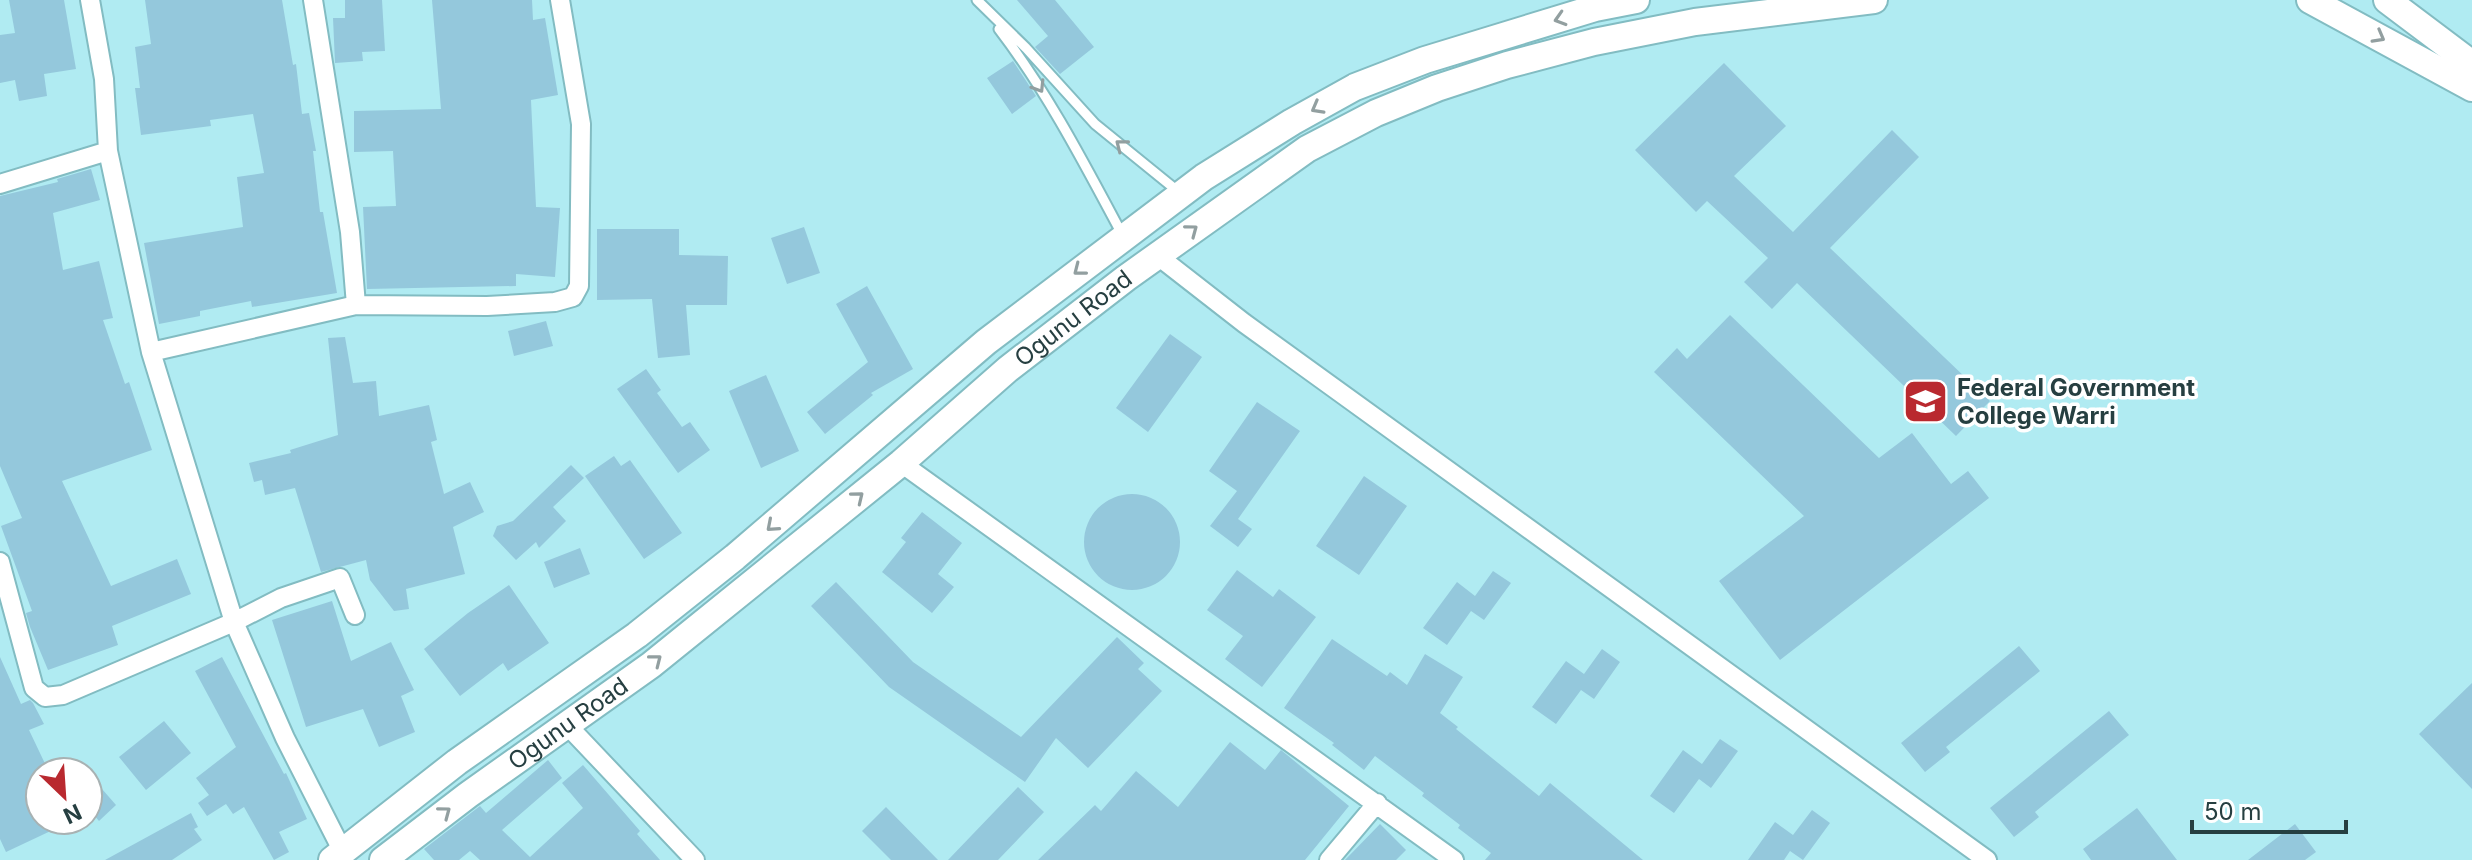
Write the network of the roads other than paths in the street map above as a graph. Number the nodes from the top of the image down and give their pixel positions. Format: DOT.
graph roads {
  1 [pos="90,0"];
  2 [pos="313,0"];
  3 [pos="560,0"];
  4 [pos="978,0"];
  5 [pos="1636,0"];
  6 [pos="1874,0"];
  7 [pos="2310,0"];
  8 [pos="2387,0"];
  9 [pos="2472,64"];
  10 [pos="2472,88"];
  11 [pos="108,151"];
  12 [pos="0,184"];
  13 [pos="1182,194"];
  14 [pos="1124,238"];
  15 [pos="1158,256"];
  16 [pos="356,305"];
  17 [pos="151,352"];
  18 [pos="901,463"];
  19 [pos="0,562"];
  20 [pos="355,615"];
  21 [pos="234,622"];
  22 [pos="567,725"];
  23 [pos="1377,803"];
  24 [pos="338,856"];
  25 [pos="392,857"];
  26 [pos="695,860"];
  27 [pos="1329,860"];
  28 [pos="1454,860"];
  29 [pos="1987,860"];
  1 -- 11 [label="street"];
  2 -- 16 [label="street"];
  3 -- 16 [label="street"];
  13 -- 4 [label="lane, one-way"];
  4 -- 14 [label="lane, one-way"];
  5 -- 13 [label="main road, Ogunu Road, one-way"];
  15 -- 6 [label="main road, Ogunu Road, one-way"];
  7 -- 10 [label="main road, one-way"];
  8 -- 9 [label="main road"];
  11 -- 12 [label="street"];
  11 -- 17 [label="street"];
  13 -- 14 [label="main road, Ogunu Road"];
  14 -- 24 [label="main road, Ogunu Road, one-way"];
  15 -- 18 [label="main road, Ogunu Road"];
  15 -- 29 [label="street"];
  16 -- 17 [label="street"];
  17 -- 21 [label="street"];
  22 -- 18 [label="main road, Ogunu Road, one-way"];
  18 -- 23 [label="street"];
  19 -- 21 [label="street"];
  20 -- 21 [label="street"];
  21 -- 24 [label="street"];
  25 -- 22 [label="main road, Ogunu Road, one-way"];
  22 -- 26 [label="street"];
  23 -- 27 [label="street"];
  23 -- 28 [label="street"];
}
